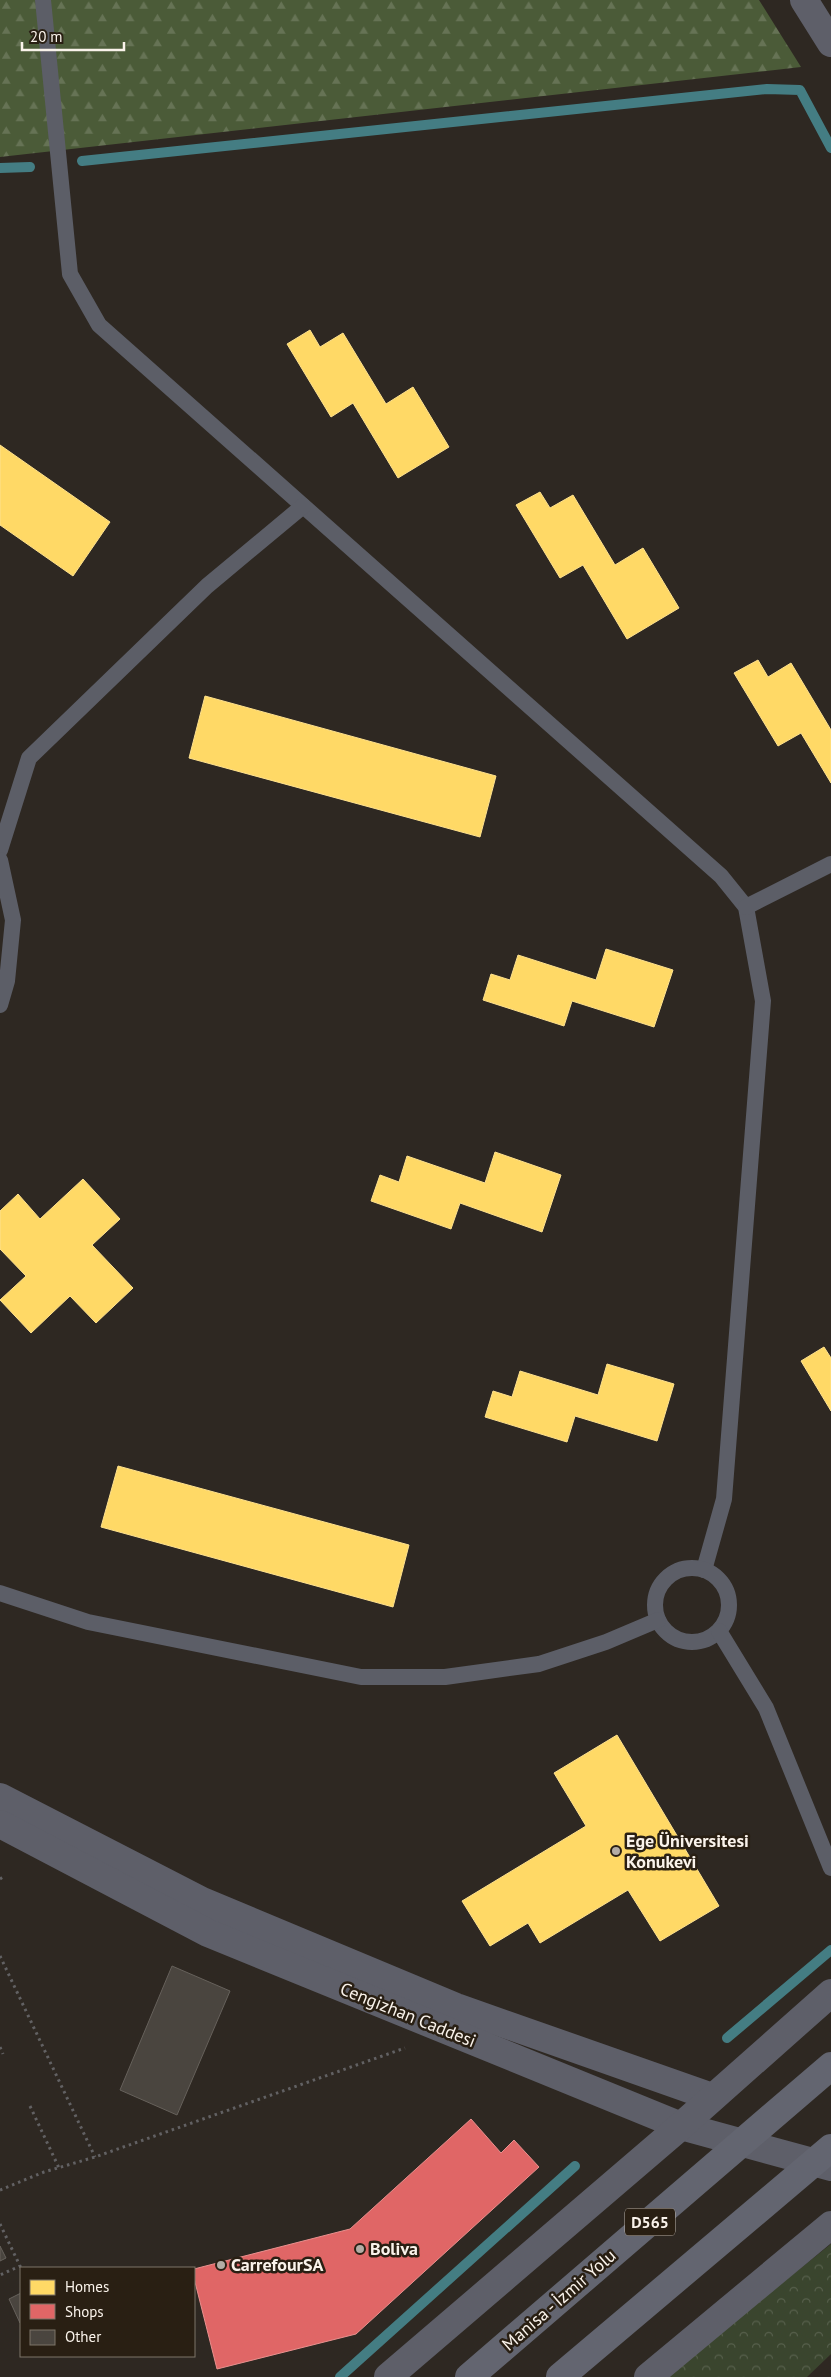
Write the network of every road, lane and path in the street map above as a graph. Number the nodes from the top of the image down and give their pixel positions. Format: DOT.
graph roads {
  1 [pos="43,0"];
  2 [pos="804,0"];
  3 [pos="831,44"];
  4 [pos="303,506"];
  5 [pos="0,850"];
  6 [pos="0,860"];
  7 [pos="831,864"];
  8 [pos="746,907"];
  9 [pos="0,1006"];
  10 [pos="704,1570"];
  11 [pos="0,1593"];
  12 [pos="658,1620"];
  13 [pos="719,1631"];
  14 [pos="0,1797"];
  15 [pos="0,1824"];
  16 [pos="831,1868"];
  17 [pos="0,1956"];
  18 [pos="831,1993"];
  19 [pos="450,2032"];
  20 [pos="0,2047"];
  21 [pos="3,2054"];
  22 [pos="831,2066"];
  23 [pos="712,2097"];
  24 [pos="30,2106"];
  25 [pos="681,2126"];
  26 [pos="831,2148"];
  27 [pos="95,2157"];
  28 [pos="831,2167"];
  29 [pos="59,2168"];
  30 [pos="0,2190"];
  31 [pos="0,2224"];
  32 [pos="831,2225"];
  33 [pos="0,2275"];
  34 [pos="388,2377"];
  35 [pos="469,2377"];
  36 [pos="560,2377"];
  37 [pos="648,2377"];
  1 -- 4 [label="lane"];
  2 -- 3 [label="main road"];
  4 -- 5 [label="lane"];
  4 -- 8 [label="lane"];
  6 -- 9 [label="lane"];
  7 -- 8 [label="lane"];
  8 -- 10 [label="lane"];
  10 -- 12 [label="lane"];
  10 -- 13 [label="lane"];
  11 -- 12 [label="lane"];
  12 -- 13 [label="lane"];
  13 -- 16 [label="lane"];
  14 -- 23 [label="main road, Cengizhan Caddesi"];
  15 -- 19 [label="main road, Cengizhan Caddesi"];
  17 -- 27 [label="path"];
  18 -- 23 [label="main road"];
  19 -- 25 [label="main road, Cengizhan Caddesi"];
  19 -- 27 [label="path"];
  20 -- 21 [label="path"];
  22 -- 35 [label="highway, Manisa - İzmir Yolu / D565"];
  23 -- 25 [label="main road"];
  24 -- 29 [label="path"];
  25 -- 28 [label="main road, Cengizhan Caddesi"];
  25 -- 34 [label="main road"];
  26 -- 36 [label="highway"];
  27 -- 29 [label="path"];
  29 -- 30 [label="path"];
  31 -- 33 [label="path"];
  32 -- 37 [label="main road"];
}
